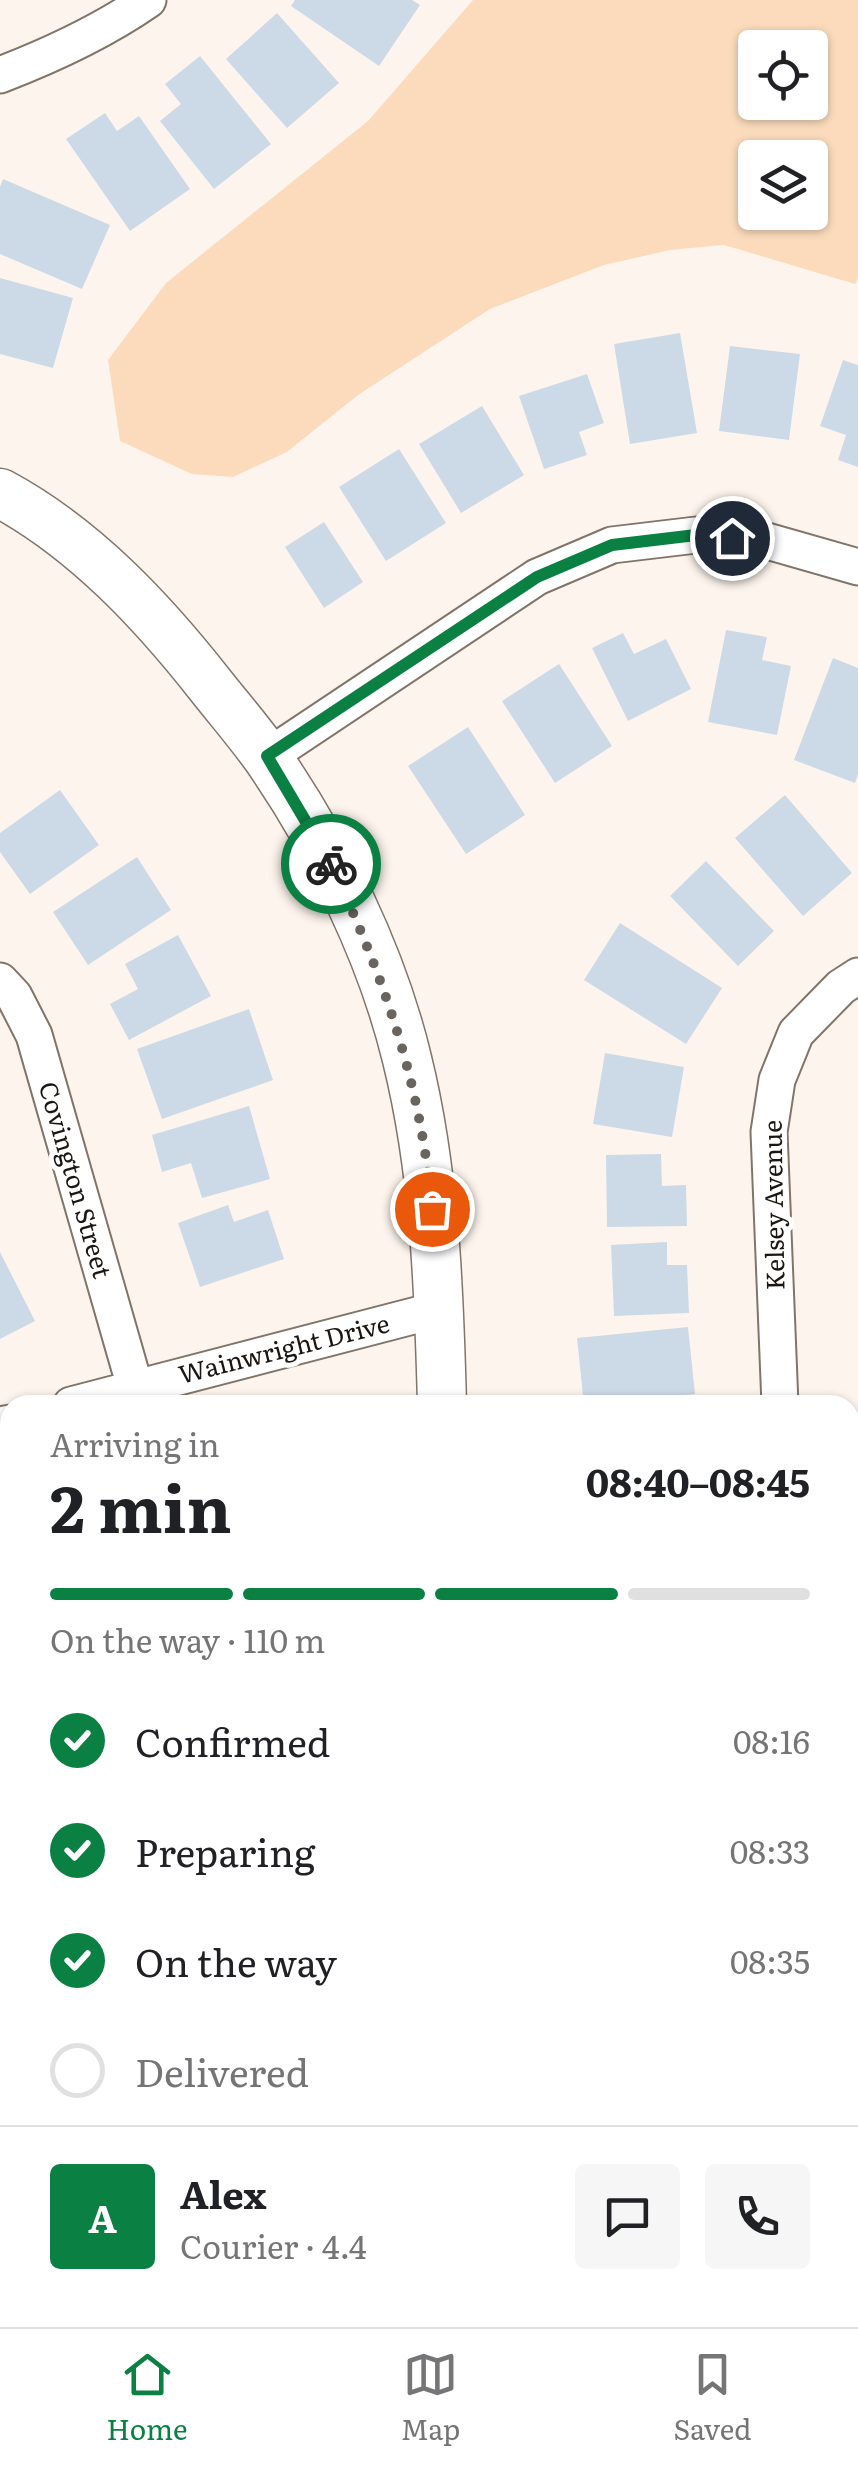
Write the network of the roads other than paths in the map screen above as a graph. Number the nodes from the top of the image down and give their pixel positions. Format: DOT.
graph roads {
  1 [pos="148,0"];
  2 [pos="0,75"];
  3 [pos="0,493"];
  4 [pos="858,567"];
  5 [pos="267,756"];
  6 [pos="858,976"];
  7 [pos="0,981"];
  8 [pos="440,1309"];
  9 [pos="135,1387"];
  10 [pos="107,1395"];
  11 [pos="442,1395"];
  12 [pos="780,1395"];
  1 -- 2 [label="street"];
  3 -- 5 [label="street"];
  4 -- 5 [label="street"];
  5 -- 8 [label="street"];
  6 -- 12 [label="street, Kelsey Avenue"];
  7 -- 9 [label="street, Covington Street"];
  8 -- 9 [label="street, Wainwright Drive"];
  8 -- 11 [label="street"];
  9 -- 10 [label="street, Wainwright Drive"];
}
